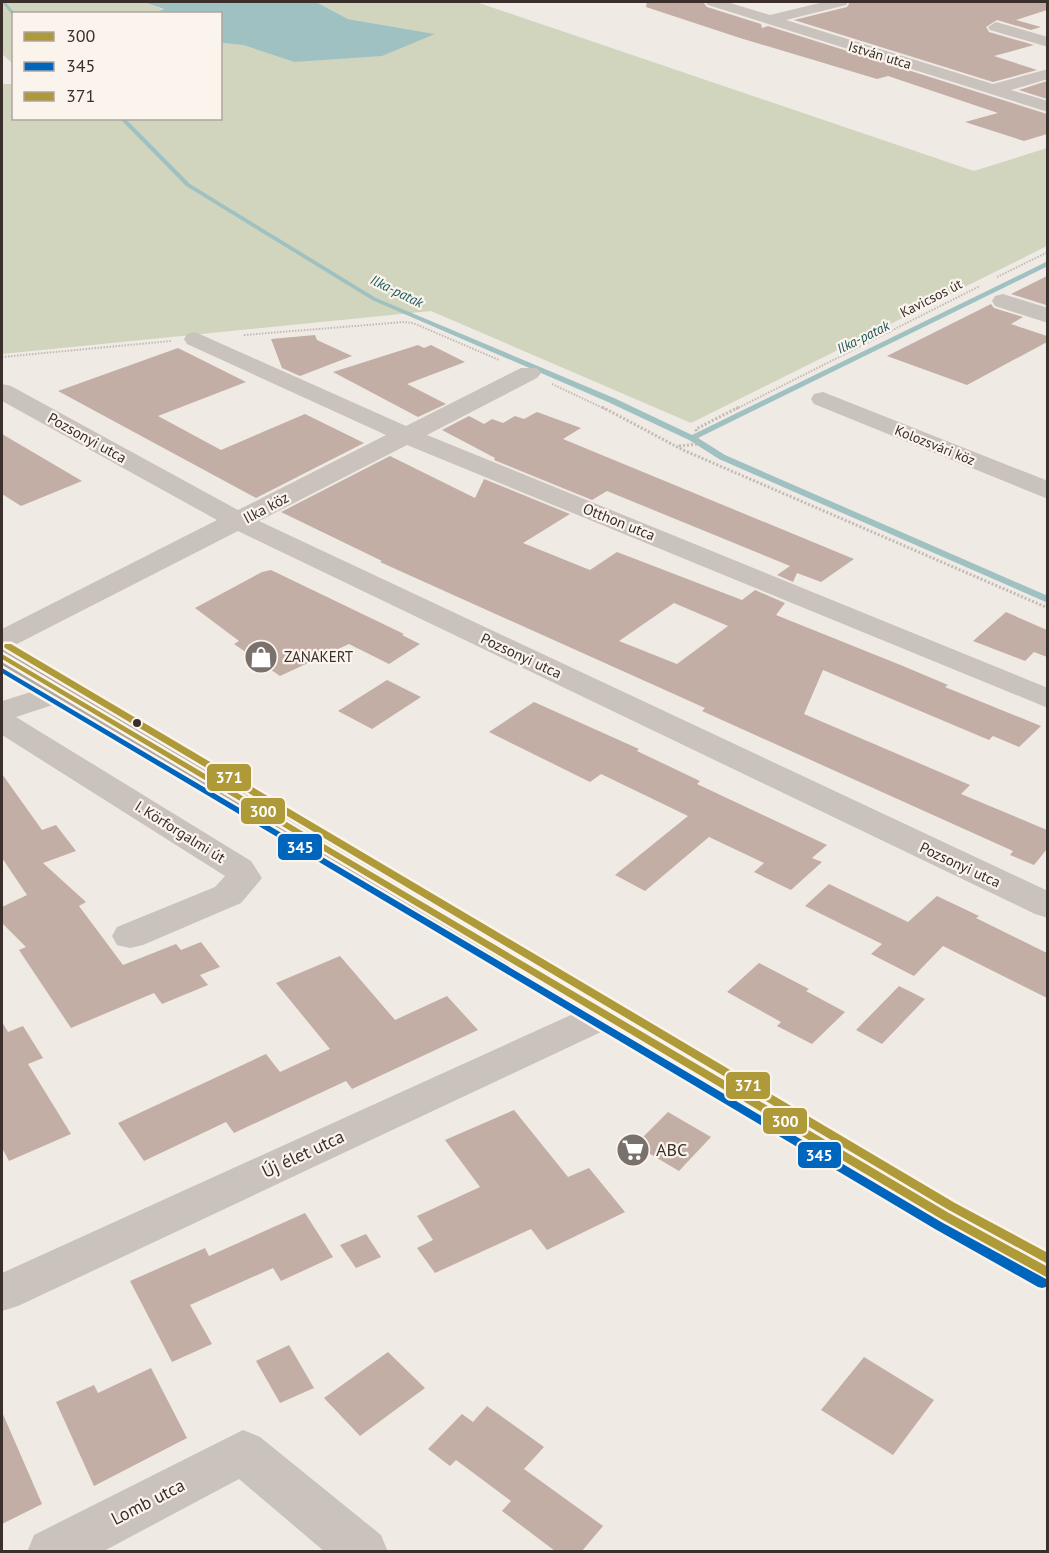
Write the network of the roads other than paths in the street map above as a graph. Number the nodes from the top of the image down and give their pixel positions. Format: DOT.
graph roads {
  1 [pos="714,2"];
  2 [pos="841,2"];
  3 [pos="767,20"];
  4 [pos="996,27"];
  5 [pos="1047,42"];
  6 [pos="1047,74"];
  7 [pos="996,89"];
  8 [pos="1047,107"];
  9 [pos="1003,301"];
  10 [pos="1047,316"];
  11 [pos="195,339"];
  12 [pos="529,373"];
  13 [pos="2,391"];
  14 [pos="823,399"];
  15 [pos="406,435"];
  16 [pos="1047,491"];
  17 [pos="240,522"];
  18 [pos="2,640"];
  19 [pos="2,656"];
  20 [pos="60,692"];
  21 [pos="1047,699"];
  22 [pos="2,711"];
  23 [pos="2,722"];
  24 [pos="1047,906"];
  25 [pos="130,936"];
  26 [pos="604,1014"];
  27 [pos="1047,1273"];
  28 [pos="2,1293"];
  29 [pos="52,1551"];
  30 [pos="363,1551"];
  1 -- 3 [label="street, István utca"];
  2 -- 3 [label="street"];
  3 -- 7 [label="street, István utca"];
  4 -- 5 [label="street"];
  6 -- 7 [label="street"];
  7 -- 8 [label="street, István utca"];
  9 -- 10 [label="street"];
  11 -- 15 [label="street, Otthon utca"];
  12 -- 15 [label="street, Ilka köz"];
  13 -- 17 [label="street, Pozsonyi utca"];
  14 -- 16 [label="street, Kolozsvári köz"];
  15 -- 17 [label="street, Ilka köz"];
  15 -- 21 [label="street, Otthon utca"];
  17 -- 18 [label="street, Ilka köz"];
  17 -- 24 [label="street, Pozsonyi utca"];
  19 -- 20 [label="main road"];
  20 -- 22 [label="street"];
  20 -- 26 [label="main road"];
  23 -- 25 [label="street, I. Körforgalmi út"];
  26 -- 27 [label="main road"];
  26 -- 28 [label="street, Új élet utca"];
  29 -- 30 [label="street, Lomb utca"];
}
